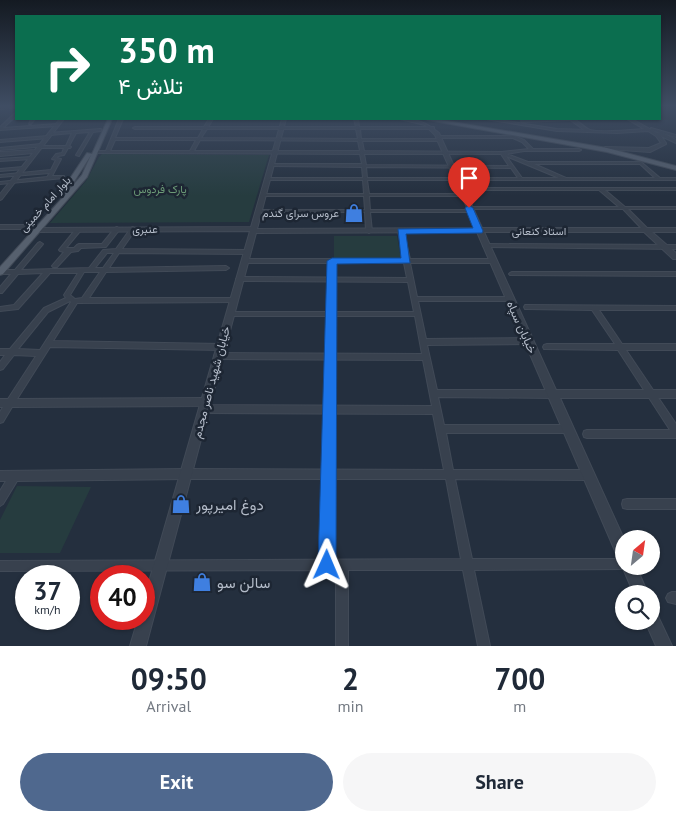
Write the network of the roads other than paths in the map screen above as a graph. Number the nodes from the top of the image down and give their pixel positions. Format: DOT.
graph roads {
  1 [pos="18,136"];
  2 [pos="25,136"];
  3 [pos="48,136"];
  4 [pos="73,136"];
  5 [pos="89,136"];
  6 [pos="97,136"];
  7 [pos="103,136"];
  8 [pos="115,136"];
  9 [pos="201,136"];
  10 [pos="358,136"];
  11 [pos="527,136"];
  12 [pos="538,136"];
  13 [pos="659,136"];
  14 [pos="663,136"];
  15 [pos="439,138"];
  16 [pos="15,139"];
  17 [pos="114,139"];
  18 [pos="199,139"];
  19 [pos="278,139"];
  20 [pos="0,140"];
  21 [pos="358,140"];
  22 [pos="676,142"];
  23 [pos="7,148"];
  24 [pos="39,148"];
  25 [pos="607,148"];
  26 [pos="67,149"];
  27 [pos="82,150"];
  28 [pos="532,150"];
  29 [pos="554,150"];
  30 [pos="579,150"];
  31 [pos="96,152"];
  32 [pos="108,152"];
  33 [pos="191,152"];
  34 [pos="274,152"];
  35 [pos="361,152"];
  36 [pos="445,153"];
  37 [pos="502,153"];
  38 [pos="0,155"];
  39 [pos="78,155"];
  40 [pos="31,158"];
  41 [pos="529,163"];
  42 [pos="568,163"];
  43 [pos="271,165"];
  44 [pos="364,165"];
  45 [pos="450,165"];
  46 [pos="676,166"];
  47 [pos="512,167"];
  48 [pos="23,168"];
  49 [pos="0,170"];
  50 [pos="52,171"];
  51 [pos="18,174"];
  52 [pos="86,174"];
  53 [pos="75,175"];
  54 [pos="0,176"];
  55 [pos="62,177"];
  56 [pos="48,178"];
  57 [pos="267,179"];
  58 [pos="365,179"];
  59 [pos="521,179"];
  60 [pos="566,179"];
  61 [pos="585,179"];
  62 [pos="659,179"];
  63 [pos="676,179"];
  64 [pos="13,182"];
  65 [pos="0,183"];
  66 [pos="460,188"];
  67 [pos="600,189"];
  68 [pos="676,189"];
  69 [pos="1,195"];
  70 [pos="263,195"];
  71 [pos="366,195"];
  72 [pos="624,208"];
  73 [pos="676,208"];
  74 [pos="470,210"];
  75 [pos="258,211"];
  76 [pos="367,211"];
  77 [pos="0,227"];
  78 [pos="37,228"];
  79 [pos="253,228"];
  80 [pos="133,229"];
  81 [pos="78,230"];
  82 [pos="117,230"];
  83 [pos="646,230"];
  84 [pos="676,230"];
  85 [pos="369,231"];
  86 [pos="401,231"];
  87 [pos="479,231"];
  88 [pos="40,244"];
  89 [pos="486,246"];
  90 [pos="666,247"];
  91 [pos="676,249"];
  92 [pos="69,250"];
  93 [pos="118,251"];
  94 [pos="246,257"];
  95 [pos="676,257"];
  96 [pos="0,261"];
  97 [pos="332,261"];
  98 [pos="407,261"];
  99 [pos="492,261"];
  100 [pos="55,266"];
  101 [pos="106,268"];
  102 [pos="226,268"];
  103 [pos="83,270"];
  104 [pos="91,270"];
  105 [pos="48,271"];
  106 [pos="0,272"];
  107 [pos="16,272"];
  108 [pos="512,274"];
  109 [pos="676,274"];
  110 [pos="240,279"];
  111 [pos="332,280"];
  112 [pos="410,280"];
  113 [pos="0,291"];
  114 [pos="414,299"];
  115 [pos="509,299"];
  116 [pos="72,300"];
  117 [pos="84,300"];
  118 [pos="234,300"];
  119 [pos="526,307"];
  120 [pos="594,307"];
  121 [pos="676,308"];
  122 [pos="0,309"];
  123 [pos="230,314"];
  124 [pos="331,314"];
  125 [pos="417,314"];
  126 [pos="528,341"];
  127 [pos="423,342"];
  128 [pos="46,344"];
  129 [pos="548,347"];
  130 [pos="620,347"];
  131 [pos="676,347"];
  132 [pos="0,352"];
  133 [pos="12,352"];
  134 [pos="220,352"];
  135 [pos="42,353"];
  136 [pos="330,357"];
  137 [pos="426,357"];
  138 [pos="0,367"];
  139 [pos="433,393"];
  140 [pos="552,394"];
  141 [pos="651,394"];
  142 [pos="676,394"];
  143 [pos="0,403"];
  144 [pos="11,403"];
  145 [pos="205,406"];
  146 [pos="329,410"];
  147 [pos="436,410"];
  148 [pos="0,419"];
  149 [pos="440,429"];
  150 [pos="568,429"];
  151 [pos="676,432"];
  152 [pos="587,434"];
  153 [pos="186,474"];
  154 [pos="328,474"];
  155 [pos="449,474"];
  156 [pos="588,475"];
  157 [pos="0,476"];
  158 [pos="14,476"];
  159 [pos="0,500"];
  160 [pos="626,504"];
  161 [pos="676,504"];
  162 [pos="615,535"];
  163 [pos="615,564"];
  164 [pos="327,565"];
  165 [pos="342,565"];
  166 [pos="468,565"];
  167 [pos="0,566"];
  168 [pos="160,566"];
  169 [pos="657,630"];
  170 [pos="138,646"];
  171 [pos="342,646"];
  172 [pos="484,646"];
  173 [pos="664,646"];
  1 -- 16 [label="street"];
  2 -- 16 [label="street"];
  3 -- 24 [label="street"];
  4 -- 26 [label="street"];
  5 -- 27 [label="street"];
  6 -- 53 [label="main road, بلوار امام خمینی"];
  7 -- 31 [label="main road, بلوار امام خمینی"];
  8 -- 17 [label="street"];
  9 -- 18 [label="street"];
  10 -- 21 [label="street"];
  11 -- 46 [label="main road"];
  12 -- 25 [label="main road"];
  13 -- 25 [label="street"];
  14 -- 22 [label="street"];
  15 -- 21 [label="street"];
  15 -- 28 [label="street"];
  15 -- 36 [label="street, خیابان سپاه"];
  16 -- 20 [label="street"];
  16 -- 23 [label="street"];
  17 -- 18 [label="street"];
  17 -- 32 [label="street"];
  18 -- 19 [label="street"];
  18 -- 33 [label="street"];
  19 -- 21 [label="street"];
  19 -- 34 [label="street, خیابان شهید ناصر مجدم"];
  21 -- 35 [label="street"];
  23 -- 24 [label="street"];
  23 -- 38 [label="street"];
  24 -- 26 [label="street"];
  24 -- 38 [label="street"];
  24 -- 40 [label="street"];
  25 -- 46 [label="main road"];
  26 -- 27 [label="street"];
  26 -- 50 [label="street"];
  27 -- 39 [label="street"];
  28 -- 29 [label="street"];
  28 -- 37 [label="street"];
  29 -- 30 [label="street"];
  29 -- 42 [label="street"];
  31 -- 32 [label="street"];
  31 -- 52 [label="main road, بلوار امام خمینی"];
  32 -- 33 [label="street"];
  33 -- 34 [label="street"];
  34 -- 35 [label="street"];
  34 -- 43 [label="street, خیابان شهید ناصر مجدم"];
  35 -- 36 [label="street"];
  35 -- 44 [label="street"];
  36 -- 37 [label="street"];
  36 -- 45 [label="street, خیابان سپاه"];
  37 -- 41 [label="street"];
  37 -- 47 [label="street"];
  38 -- 40 [label="street"];
  40 -- 48 [label="street"];
  41 -- 42 [label="street"];
  41 -- 60 [label="street"];
  42 -- 62 [label="street"];
  43 -- 44 [label="street"];
  43 -- 57 [label="street, خیابان شهید ناصر مجدم"];
  44 -- 45 [label="street"];
  44 -- 58 [label="street"];
  45 -- 47 [label="street"];
  45 -- 66 [label="street, خیابان سپاه"];
  47 -- 59 [label="street"];
  48 -- 49 [label="street"];
  48 -- 51 [label="street"];
  50 -- 51 [label="street"];
  50 -- 56 [label="street"];
  51 -- 54 [label="street"];
  51 -- 64 [label="street"];
  52 -- 53 [label="main road"];
  52 -- 78 [label="main road, بلوار امام خمینی"];
  53 -- 78 [label="main road, بلوار امام خمینی"];
  55 -- 56 [label="street"];
  56 -- 64 [label="street"];
  57 -- 58 [label="street"];
  57 -- 70 [label="street, خیابان شهید ناصر مجدم"];
  58 -- 66 [label="street"];
  58 -- 71 [label="street"];
  59 -- 60 [label="street"];
  59 -- 66 [label="street"];
  60 -- 61 [label="street"];
  61 -- 62 [label="street"];
  61 -- 67 [label="street"];
  62 -- 63 [label="street"];
  64 -- 65 [label="street"];
  64 -- 69 [label="street"];
  66 -- 67 [label="street"];
  66 -- 71 [label="street"];
  66 -- 74 [label="street, خیابان سپاه"];
  67 -- 68 [label="street"];
  67 -- 72 [label="street"];
  70 -- 71 [label="street"];
  70 -- 75 [label="street, خیابان شهید ناصر مجدم"];
  71 -- 76 [label="street"];
  72 -- 73 [label="street"];
  72 -- 74 [label="street"];
  72 -- 83 [label="street"];
  74 -- 76 [label="street"];
  74 -- 87 [label="street, خیابان سپاه"];
  75 -- 76 [label="street"];
  75 -- 79 [label="street, خیابان شهید ناصر مجدم"];
  76 -- 85 [label="street"];
  77 -- 78 [label="street"];
  78 -- 79 [label="street, عنبری"];
  78 -- 81 [label="street, عنبری"];
  78 -- 96 [label="main road, بلوار امام خمینی"];
  78 -- 106 [label="main road, بلوار امام خمینی"];
  79 -- 80 [label="street, عنبری"];
  79 -- 85 [label="street, استاد کنعانی"];
  79 -- 94 [label="street, خیابان شهید ناصر مجدم"];
  80 -- 82 [label="street, عنبری"];
  80 -- 93 [label="street"];
  81 -- 82 [label="street, عنبری"];
  81 -- 92 [label="street"];
  82 -- 92 [label="street"];
  83 -- 84 [label="street, استاد کنعانی"];
  83 -- 87 [label="street, استاد کنعانی"];
  83 -- 90 [label="street"];
  85 -- 86 [label="street, استاد کنعانی"];
  86 -- 87 [label="street, استاد کنعانی"];
  86 -- 98 [label="street"];
  87 -- 89 [label="street, خیابان سپاه"];
  88 -- 107 [label="street"];
  89 -- 90 [label="street"];
  89 -- 99 [label="street, خیابان سپاه"];
  90 -- 91 [label="street"];
  90 -- 95 [label="street"];
  92 -- 100 [label="street"];
  93 -- 94 [label="street"];
  93 -- 101 [label="street"];
  93 -- 104 [label="street"];
  94 -- 97 [label="street"];
  94 -- 110 [label="street, خیابان شهید ناصر مجدم"];
  97 -- 98 [label="street"];
  97 -- 111 [label="street"];
  98 -- 99 [label="street"];
  98 -- 112 [label="street"];
  99 -- 115 [label="street, خیابان سپاه"];
  101 -- 102 [label="street"];
  101 -- 104 [label="street"];
  101 -- 117 [label="street"];
  103 -- 104 [label="street"];
  103 -- 105 [label="street"];
  103 -- 116 [label="street"];
  105 -- 107 [label="street"];
  105 -- 122 [label="street"];
  106 -- 107 [label="street"];
  107 -- 113 [label="street"];
  108 -- 109 [label="street"];
  110 -- 111 [label="street"];
  110 -- 118 [label="street, خیابان شهید ناصر مجدم"];
  111 -- 112 [label="street"];
  111 -- 124 [label="street"];
  112 -- 114 [label="street"];
  114 -- 115 [label="street"];
  114 -- 125 [label="street"];
  115 -- 126 [label="street, خیابان سپاه"];
  116 -- 117 [label="street"];
  116 -- 128 [label="street"];
  116 -- 133 [label="street"];
  117 -- 118 [label="street"];
  118 -- 123 [label="street, خیابان شهید ناصر مجدم"];
  119 -- 120 [label="street"];
  120 -- 121 [label="street"];
  120 -- 130 [label="street"];
  123 -- 124 [label="street"];
  123 -- 134 [label="street, خیابان شهید ناصر مجدم"];
  124 -- 125 [label="street"];
  124 -- 136 [label="street"];
  125 -- 127 [label="street"];
  126 -- 127 [label="street"];
  126 -- 140 [label="street, خیابان سپاه"];
  127 -- 137 [label="street"];
  128 -- 134 [label="street"];
  128 -- 135 [label="street"];
  129 -- 130 [label="street"];
  130 -- 131 [label="street"];
  130 -- 141 [label="street"];
  132 -- 133 [label="street"];
  133 -- 135 [label="street"];
  133 -- 138 [label="street"];
  134 -- 136 [label="street"];
  134 -- 145 [label="street, خیابان شهید ناصر مجدم"];
  135 -- 144 [label="street"];
  136 -- 137 [label="street"];
  136 -- 146 [label="street"];
  137 -- 139 [label="street"];
  139 -- 140 [label="street"];
  139 -- 147 [label="street"];
  140 -- 141 [label="street"];
  140 -- 150 [label="street, خیابان سپاه"];
  141 -- 142 [label="street"];
  141 -- 151 [label="street"];
  143 -- 144 [label="street"];
  144 -- 145 [label="street"];
  144 -- 148 [label="street"];
  145 -- 146 [label="street"];
  145 -- 153 [label="street, خیابان شهید ناصر مجدم"];
  146 -- 147 [label="street"];
  146 -- 154 [label="street"];
  147 -- 149 [label="street"];
  149 -- 150 [label="street"];
  149 -- 155 [label="street"];
  150 -- 156 [label="street, خیابان سپاه"];
  151 -- 152 [label="street"];
  153 -- 154 [label="street"];
  153 -- 158 [label="street"];
  153 -- 168 [label="street, خیابان شهید ناصر مجدم"];
  154 -- 155 [label="street"];
  154 -- 164 [label="street"];
  155 -- 156 [label="street"];
  155 -- 166 [label="street"];
  156 -- 162 [label="street, خیابان سپاه"];
  157 -- 158 [label="street"];
  158 -- 159 [label="street"];
  160 -- 161 [label="street"];
  163 -- 166 [label="street"];
  164 -- 165 [label="street"];
  164 -- 168 [label="street"];
  165 -- 166 [label="street"];
  165 -- 171 [label="street"];
  166 -- 172 [label="street"];
  167 -- 168 [label="street"];
  168 -- 170 [label="street, خیابان شهید ناصر مجدم"];
  169 -- 173 [label="street"];
}
